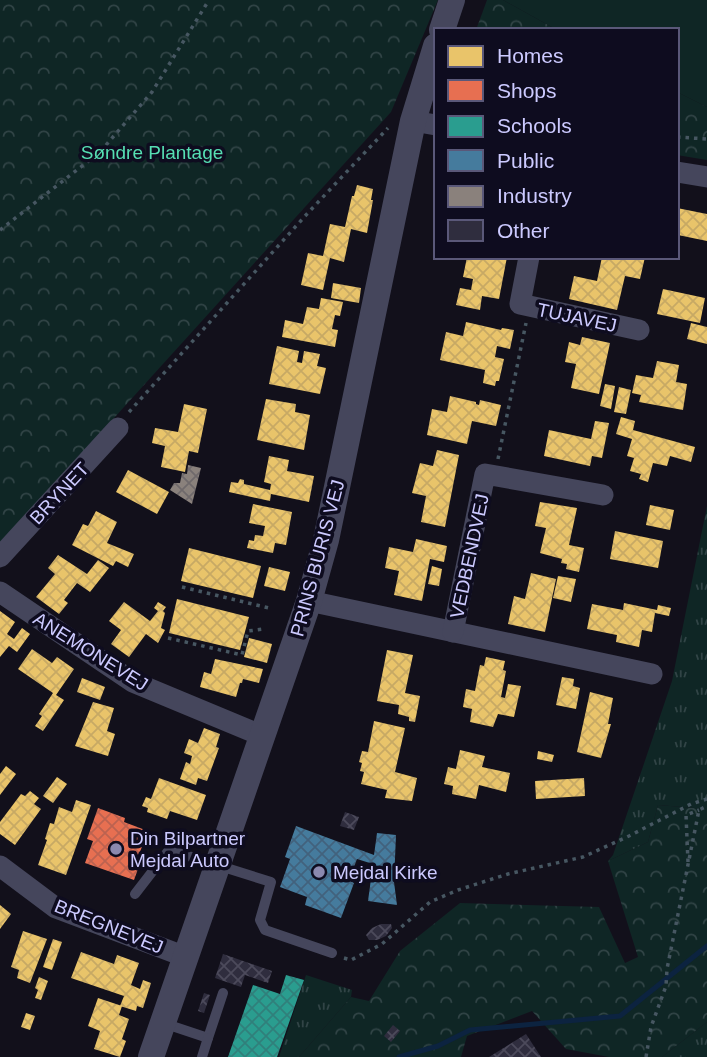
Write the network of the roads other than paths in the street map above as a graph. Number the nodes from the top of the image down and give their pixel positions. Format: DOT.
graph roads {
  1 [pos="452,0"];
  2 [pos="443,28"];
  3 [pos="434,60"];
  4 [pos="425,123"];
  5 [pos="679,172"];
  6 [pos="707,177"];
  7 [pos="529,259"];
  8 [pos="639,330"];
  9 [pos="118,428"];
  10 [pos="603,495"];
  11 [pos="0,556"];
  12 [pos="0,592"];
  13 [pos="309,601"];
  14 [pos="453,632"];
  15 [pos="652,674"];
  16 [pos="263,736"];
  17 [pos="218,865"];
  18 [pos="0,866"];
  19 [pos="135,894"];
  20 [pos="332,953"];
  21 [pos="186,957"];
  22 [pos="223,993"];
  23 [pos="163,1023"];
  24 [pos="208,1038"];
  25 [pos="151,1057"];
  26 [pos="202,1057"];
  1 -- 2 [label="street"];
  3 -- 4 [label="street, PRINS BURIS VEJ"];
  4 -- 13 [label="street, PRINS BURIS VEJ"];
  5 -- 6 [label="street"];
  7 -- 8 [label="street, TUJAVEJ"];
  9 -- 11 [label="street, BRYNET"];
  10 -- 14 [label="street, VEDBENDVEJ"];
  12 -- 16 [label="street, ANEMONEVEJ"];
  13 -- 14 [label="street, VEDBENDVEJ"];
  13 -- 16 [label="street, PRINS BURIS VEJ"];
  14 -- 15 [label="street, VEDBENDVEJ"];
  16 -- 17 [label="street, PRINS BURIS VEJ"];
  17 -- 19 [label="lane"];
  17 -- 20 [label="lane"];
  17 -- 21 [label="street, PRINS BURIS VEJ"];
  18 -- 21 [label="street, BREGNEVEJ"];
  21 -- 23 [label="street, PRINS BURIS VEJ"];
  22 -- 24 [label="lane"];
  23 -- 24 [label="lane"];
  23 -- 25 [label="street, PRINS BURIS VEJ"];
  24 -- 26 [label="lane"];
}
